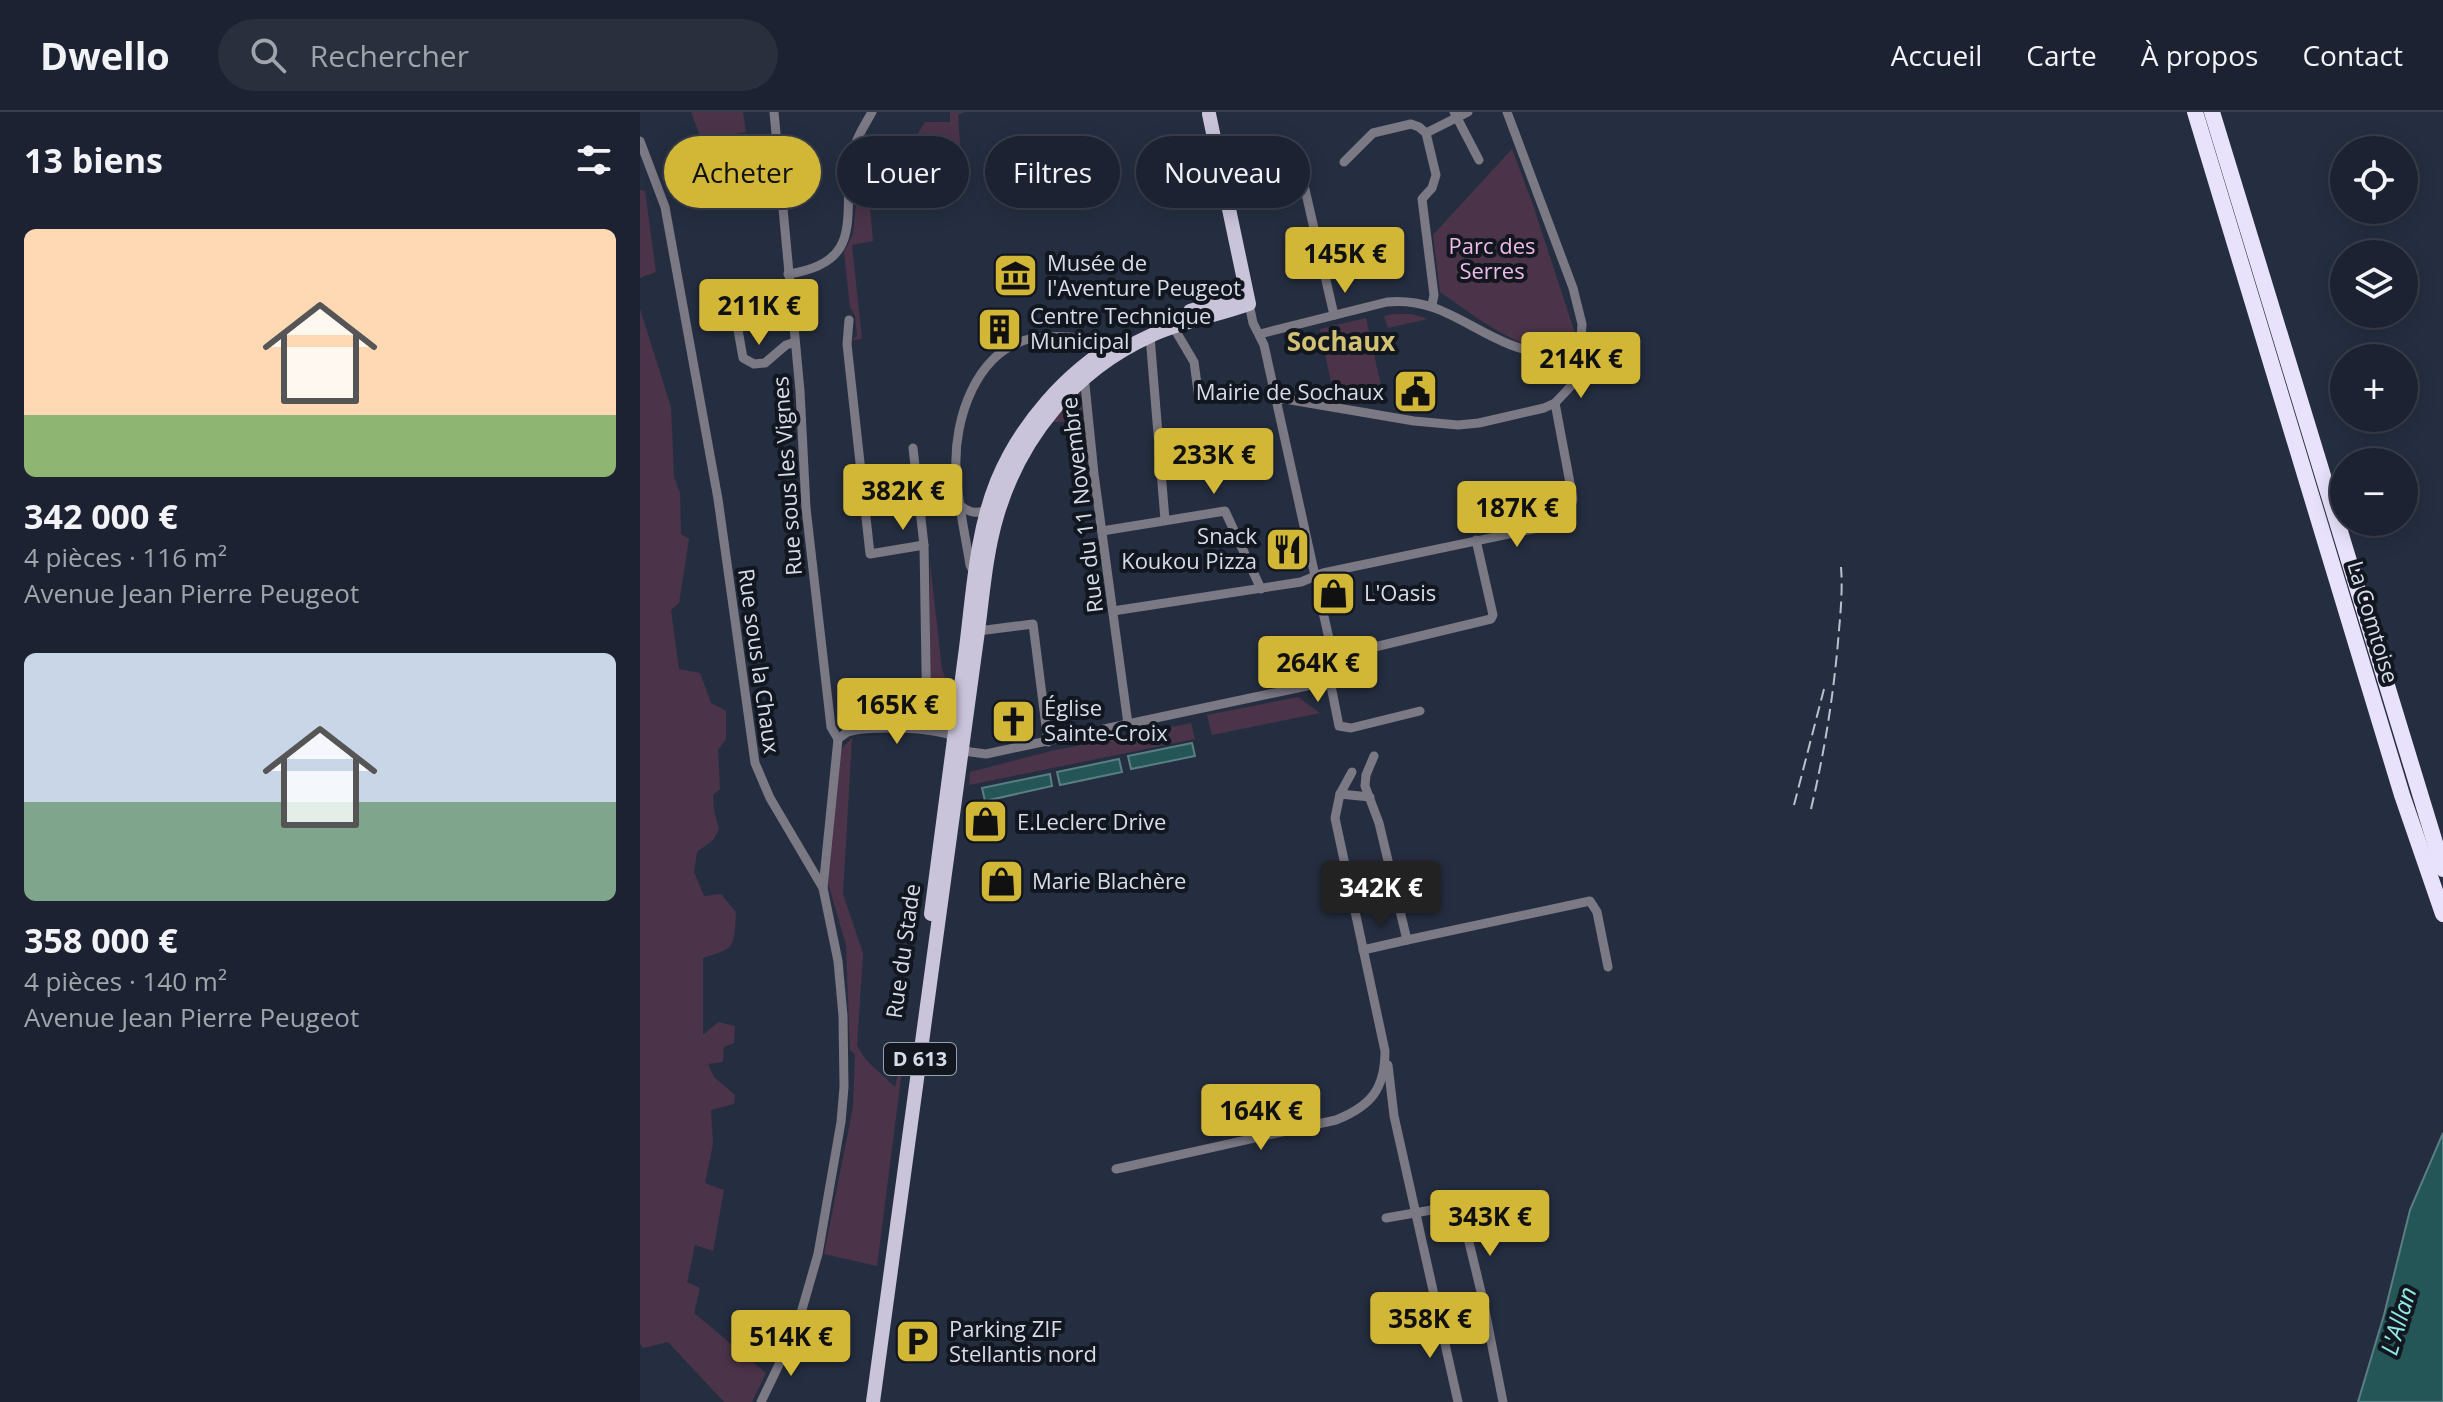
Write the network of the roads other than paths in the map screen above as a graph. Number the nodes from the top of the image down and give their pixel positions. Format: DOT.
graph roads {
  1 [pos="774,112"];
  2 [pos="872,112"];
  3 [pos="1468,112"];
  4 [pos="1507,112"];
  5 [pos="2195,112"];
  6 [pos="2212,112"];
  7 [pos="1210,113"];
  8 [pos="1456,115"];
  9 [pos="1426,133"];
  10 [pos="640,141"];
  11 [pos="1479,160"];
  12 [pos="1344,162"];
  13 [pos="1309,208"];
  14 [pos="788,274"];
  15 [pos="1247,298"];
  16 [pos="1432,305"];
  17 [pos="735,313"];
  18 [pos="1334,315"];
  19 [pos="849,320"];
  20 [pos="1170,322"];
  21 [pos="1260,334"];
  22 [pos="1150,336"];
  23 [pos="795,342"];
  24 [pos="1580,356"];
  25 [pos="1101,358"];
  26 [pos="1082,372"];
  27 [pos="1199,399"];
  28 [pos="1276,400"];
  29 [pos="1555,403"];
  30 [pos="913,448"];
  31 [pos="961,506"];
  32 [pos="988,510"];
  33 [pos="1165,520"];
  34 [pos="1102,531"];
  35 [pos="1476,540"];
  36 [pos="924,545"];
  37 [pos="975,576"];
  38 [pos="1315,577"];
  39 [pos="1261,589"];
  40 [pos="1113,611"];
  41 [pos="978,631"];
  42 [pos="1333,657"];
  43 [pos="1329,676"];
  44 [pos="1420,711"];
  45 [pos="1128,724"];
  46 [pos="927,730"];
  47 [pos="955,735"];
  48 [pos="838,739"];
  49 [pos="1048,742"];
  50 [pos="963,751"];
  51 [pos="1374,756"];
  52 [pos="951,762"];
  53 [pos="1352,772"];
  54 [pos="1340,794"];
  55 [pos="1370,797"];
  56 [pos="2443,869"];
  57 [pos="823,888"];
  58 [pos="2442,910"];
  59 [pos="1407,940"];
  60 [pos="1363,950"];
  61 [pos="1608,967"];
  62 [pos="1385,1051"];
  63 [pos="1116,1169"];
  64 [pos="1415,1214"];
  65 [pos="1386,1218"];
  66 [pos="1435,1306"];
  67 [pos="1484,1316"];
  68 [pos="874,1364"];
  69 [pos="761,1402"];
  70 [pos="865,1402"];
  71 [pos="873,1402"];
  72 [pos="1458,1402"];
  73 [pos="1503,1402"];
  1 -- 14 [label="street, Rue sous les Vignes"];
  2 -- 14 [label="street"];
  3 -- 8 [label="street"];
  4 -- 24 [label="street"];
  5 -- 58 [label="highway, La Comtoise"];
  6 -- 56 [label="highway, La Comtoise"];
  7 -- 15 [label="main road"];
  8 -- 9 [label="street"];
  8 -- 11 [label="street"];
  9 -- 12 [label="street"];
  9 -- 16 [label="street"];
  10 -- 57 [label="street, Rue sous la Chaux"];
  13 -- 18 [label="street"];
  14 -- 23 [label="street, Rue sous les Vignes"];
  15 -- 20 [label="main road, D 613"];
  15 -- 21 [label="street"];
  16 -- 18 [label="street"];
  16 -- 24 [label="street"];
  17 -- 23 [label="street"];
  18 -- 21 [label="street"];
  19 -- 36 [label="street"];
  20 -- 22 [label="main road, D 613"];
  20 -- 25 [label="main road, D 613"];
  20 -- 27 [label="street"];
  21 -- 28 [label="street"];
  22 -- 25 [label="main road, D 613"];
  22 -- 33 [label="street"];
  23 -- 48 [label="street, Rue sous les Vignes"];
  24 -- 29 [label="street"];
  25 -- 26 [label="main road, D 613"];
  25 -- 31 [label="street"];
  26 -- 32 [label="main road, D 613"];
  26 -- 34 [label="street, Rue du 11 Novembre"];
  26 -- 41 [label="main road, D 613"];
  28 -- 29 [label="street"];
  28 -- 38 [label="street"];
  29 -- 35 [label="street"];
  30 -- 36 [label="street"];
  31 -- 32 [label="street"];
  31 -- 37 [label="street"];
  32 -- 37 [label="main road, D 613"];
  33 -- 34 [label="street"];
  33 -- 39 [label="street"];
  34 -- 40 [label="street, Rue du 11 Novembre"];
  35 -- 38 [label="street"];
  35 -- 42 [label="street"];
  36 -- 46 [label="street"];
  37 -- 47 [label="main road, D 613"];
  38 -- 39 [label="street"];
  38 -- 42 [label="street"];
  39 -- 40 [label="street"];
  40 -- 45 [label="street, Rue du 11 Novembre"];
  41 -- 49 [label="street"];
  41 -- 50 [label="main road, D 613"];
  42 -- 43 [label="street"];
  43 -- 44 [label="street"];
  43 -- 45 [label="street"];
  45 -- 49 [label="street"];
  46 -- 47 [label="street"];
  46 -- 48 [label="street"];
  47 -- 50 [label="street"];
  47 -- 52 [label="main road, Rue du Stade / D 613"];
  48 -- 57 [label="street"];
  49 -- 50 [label="street"];
  50 -- 52 [label="street"];
  50 -- 68 [label="main road, Rue du Stade / D 613"];
  51 -- 55 [label="street"];
  52 -- 68 [label="main road, Rue du Stade / D 613"];
  53 -- 54 [label="street"];
  54 -- 55 [label="street"];
  54 -- 60 [label="street"];
  55 -- 59 [label="street"];
  57 -- 69 [label="street, Rue sous la Chaux"];
  59 -- 60 [label="street"];
  59 -- 61 [label="street"];
  60 -- 62 [label="street"];
  62 -- 63 [label="street"];
  62 -- 64 [label="street"];
  64 -- 65 [label="street"];
  64 -- 66 [label="street"];
  64 -- 67 [label="street"];
  66 -- 67 [label="street"];
  66 -- 72 [label="street"];
  67 -- 73 [label="street"];
  68 -- 70 [label="main road, D 613"];
  68 -- 71 [label="main road, D 613"];
}
